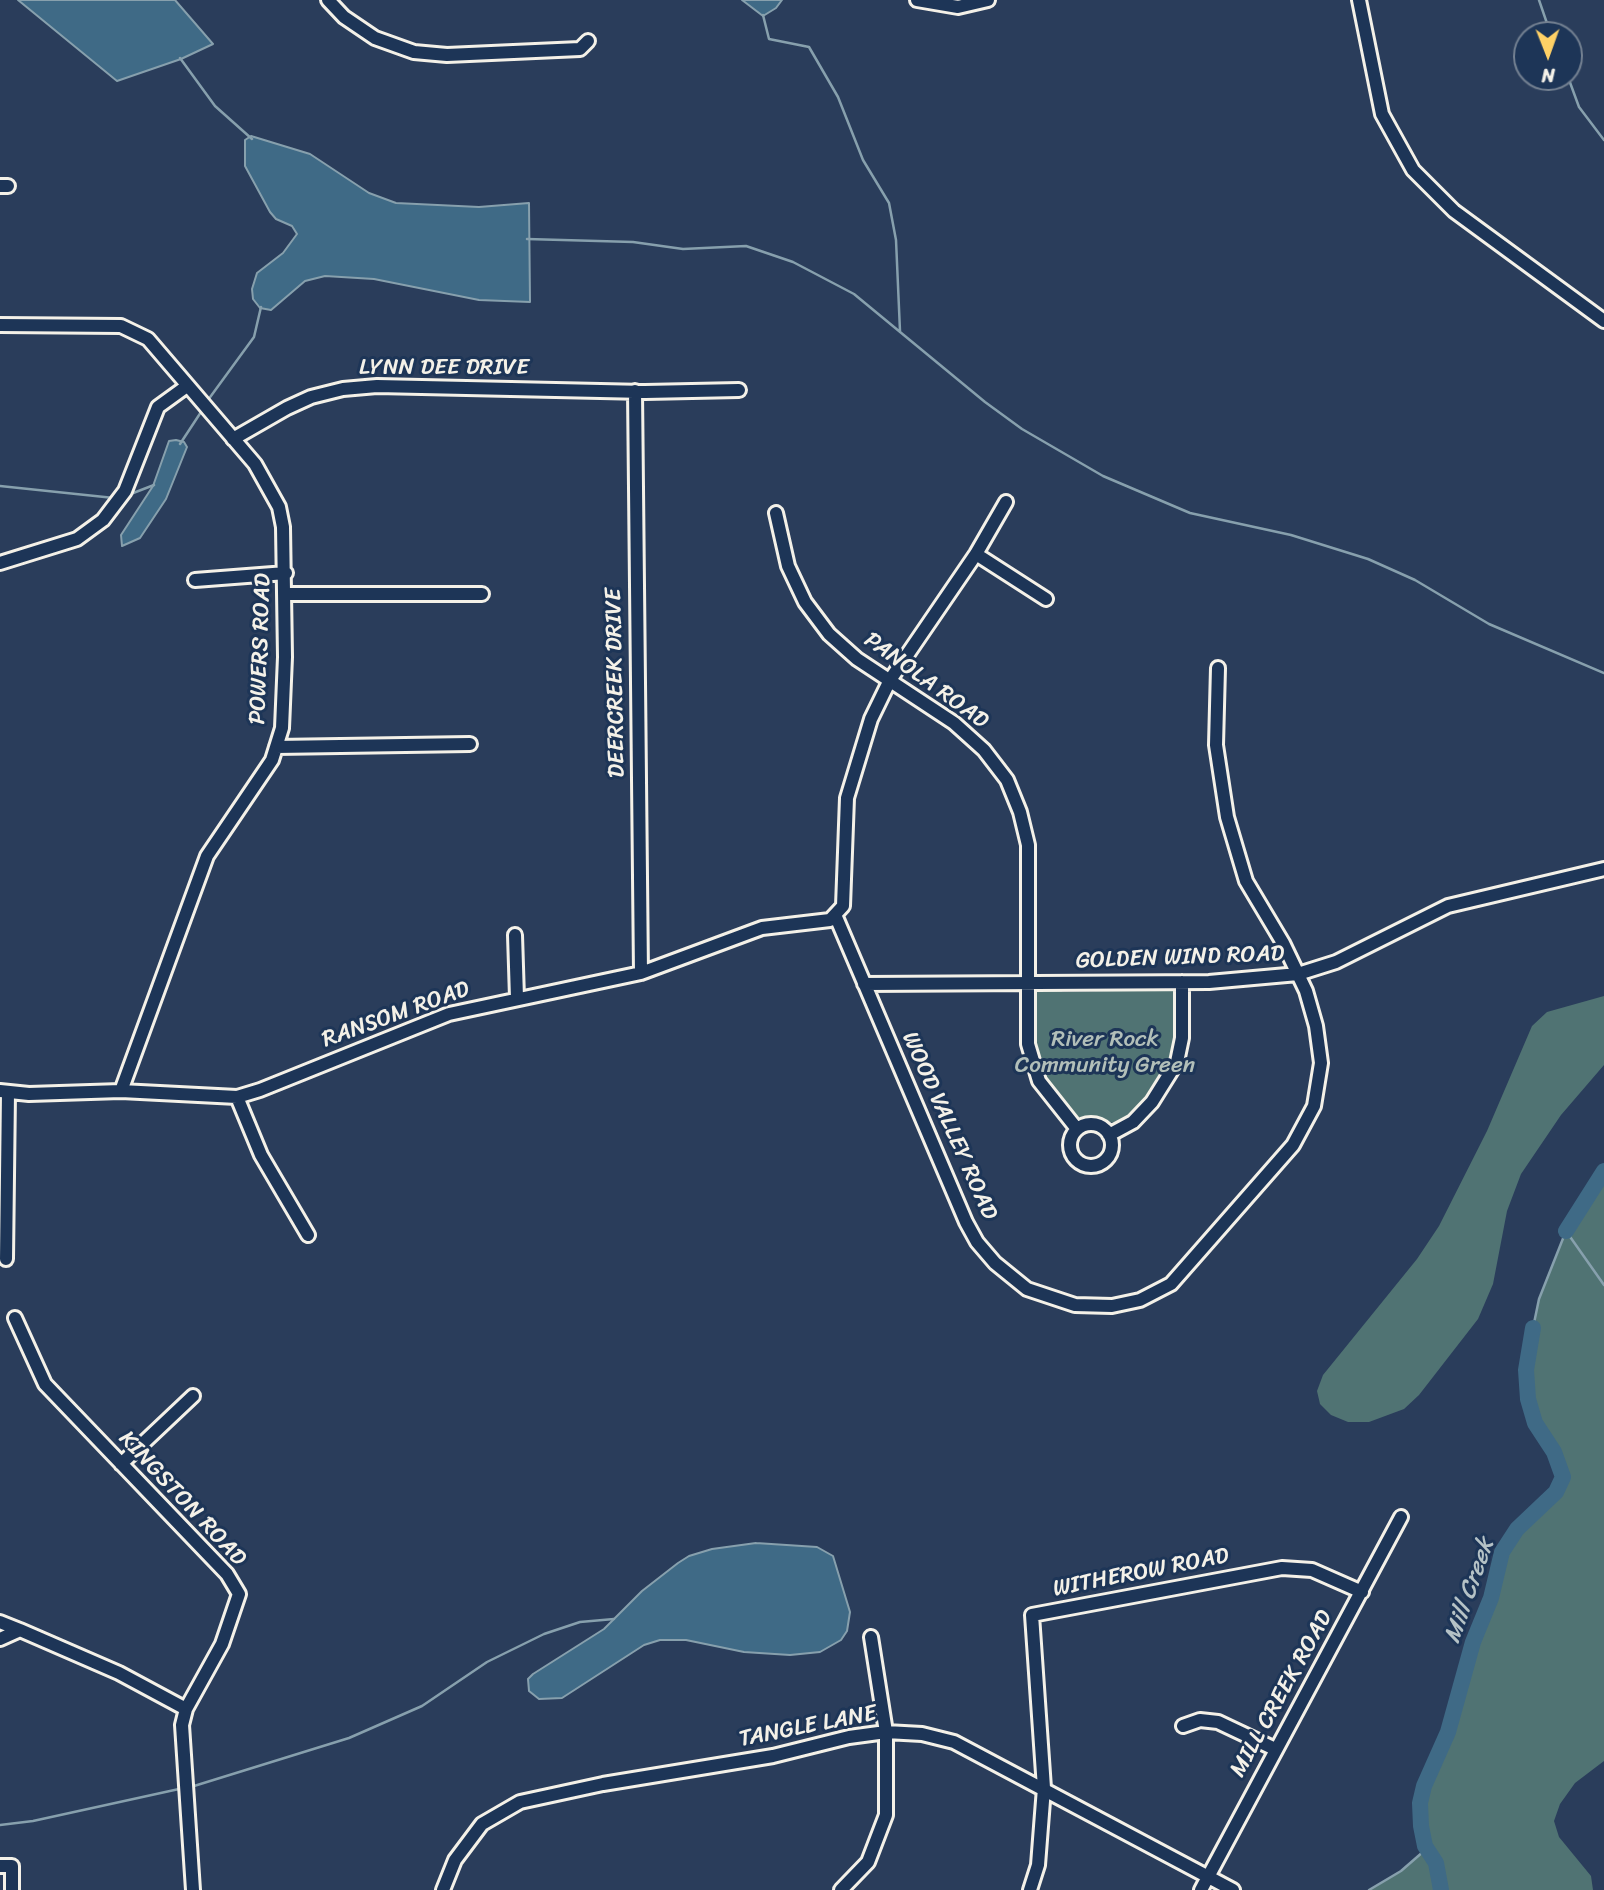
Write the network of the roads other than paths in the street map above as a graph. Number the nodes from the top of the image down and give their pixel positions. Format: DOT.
graph roads {
  1 [pos="328,0"];
  2 [pos="917,0"];
  3 [pos="988,0"];
  4 [pos="1359,0"];
  5 [pos="588,41"];
  6 [pos="1604,321"];
  7 [pos="0,325"];
  8 [pos="187,386"];
  9 [pos="739,390"];
  10 [pos="635,391"];
  11 [pos="233,439"];
  12 [pos="1006,502"];
  13 [pos="776,513"];
  14 [pos="976,554"];
  15 [pos="0,563"];
  16 [pos="286,573"];
  17 [pos="195,580"];
  18 [pos="285,594"];
  19 [pos="482,594"];
  20 [pos="1046,599"];
  21 [pos="1218,668"];
  22 [pos="890,680"];
  23 [pos="470,744"];
  24 [pos="276,747"];
  25 [pos="1604,869"];
  26 [pos="838,914"];
  27 [pos="515,934"];
  28 [pos="642,973"];
  29 [pos="1298,974"];
  30 [pos="1182,982"];
  31 [pos="1027,983"];
  32 [pos="864,984"];
  33 [pos="517,998"];
  34 [pos="121,1091"];
  35 [pos="4,1092"];
  36 [pos="237,1097"];
  37 [pos="1077,1129"];
  38 [pos="1109,1135"];
  39 [pos="308,1235"];
  40 [pos="6,1259"];
  41 [pos="15,1318"];
  42 [pos="193,1396"];
  43 [pos="121,1464"];
  44 [pos="1401,1517"];
  45 [pos="1362,1592"];
  46 [pos="0,1622"];
  47 [pos="20,1630"];
  48 [pos="871,1637"];
  49 [pos="0,1639"];
  50 [pos="186,1709"];
  51 [pos="1183,1726"];
  52 [pos="886,1732"];
  53 [pos="1275,1749"];
  54 [pos="1044,1788"];
  55 [pos="0,1866"];
  56 [pos="1209,1876"];
  57 [pos="12,1890"];
  58 [pos="193,1890"];
  59 [pos="443,1890"];
  60 [pos="841,1890"];
  61 [pos="1030,1890"];
  62 [pos="1201,1890"];
  63 [pos="1233,1890"];
  1 -- 5 [label="street"];
  2 -- 3 [label="street"];
  4 -- 6 [label="street"];
  7 -- 8 [label="street"];
  8 -- 11 [label="street"];
  8 -- 15 [label="street"];
  9 -- 10 [label="street, LYNN DEE DRIVE"];
  10 -- 11 [label="street, LYNN DEE DRIVE"];
  10 -- 28 [label="street, DEERCREEK DRIVE"];
  11 -- 16 [label="street, POWERS ROAD"];
  12 -- 14 [label="street, WOOD VALLEY ROAD"];
  13 -- 22 [label="street, PANOLA ROAD"];
  14 -- 20 [label="street"];
  14 -- 22 [label="street, WOOD VALLEY ROAD"];
  16 -- 17 [label="street"];
  16 -- 18 [label="street, POWERS ROAD"];
  18 -- 19 [label="street"];
  18 -- 24 [label="street, POWERS ROAD"];
  21 -- 29 [label="street"];
  22 -- 26 [label="street, WOOD VALLEY ROAD"];
  22 -- 31 [label="street, PANOLA ROAD"];
  23 -- 24 [label="street"];
  24 -- 34 [label="street, POWERS ROAD"];
  25 -- 29 [label="street, GOLDEN WIND ROAD"];
  26 -- 28 [label="street, RANSOM ROAD"];
  26 -- 32 [label="street, WOOD VALLEY ROAD"];
  27 -- 33 [label="street"];
  28 -- 33 [label="street, RANSOM ROAD"];
  29 -- 30 [label="street, GOLDEN WIND ROAD"];
  29 -- 32 [label="street, WOOD VALLEY ROAD"];
  30 -- 31 [label="street, GOLDEN WIND ROAD"];
  30 -- 38 [label="street"];
  31 -- 32 [label="street, GOLDEN WIND ROAD"];
  31 -- 37 [label="street, PANOLA ROAD"];
  33 -- 36 [label="street, RANSOM ROAD"];
  34 -- 35 [label="street, RANSOM ROAD"];
  34 -- 36 [label="street, RANSOM ROAD"];
  35 -- 40 [label="street"];
  36 -- 39 [label="street"];
  37 -- 38 [label="street"];
  37 -- 38 [label="street"];
  41 -- 43 [label="street, KINGSTON ROAD"];
  42 -- 43 [label="street"];
  43 -- 50 [label="street, KINGSTON ROAD"];
  44 -- 45 [label="street, MILL CREEK ROAD"];
  45 -- 53 [label="street, MILL CREEK ROAD"];
  45 -- 54 [label="street, WITHEROW ROAD"];
  46 -- 47 [label="street"];
  47 -- 49 [label="street"];
  47 -- 50 [label="street"];
  48 -- 52 [label="street"];
  50 -- 58 [label="street, KINGSTON ROAD"];
  51 -- 53 [label="street"];
  52 -- 54 [label="street, TANGLE LANE"];
  52 -- 59 [label="street, TANGLE LANE"];
  52 -- 60 [label="street"];
  53 -- 56 [label="street, MILL CREEK ROAD"];
  54 -- 56 [label="street, TANGLE LANE"];
  54 -- 61 [label="street, WITHEROW ROAD"];
  55 -- 57 [label="street"];
  56 -- 62 [label="street, MILL CREEK ROAD"];
  56 -- 63 [label="street, TANGLE LANE"];
}
